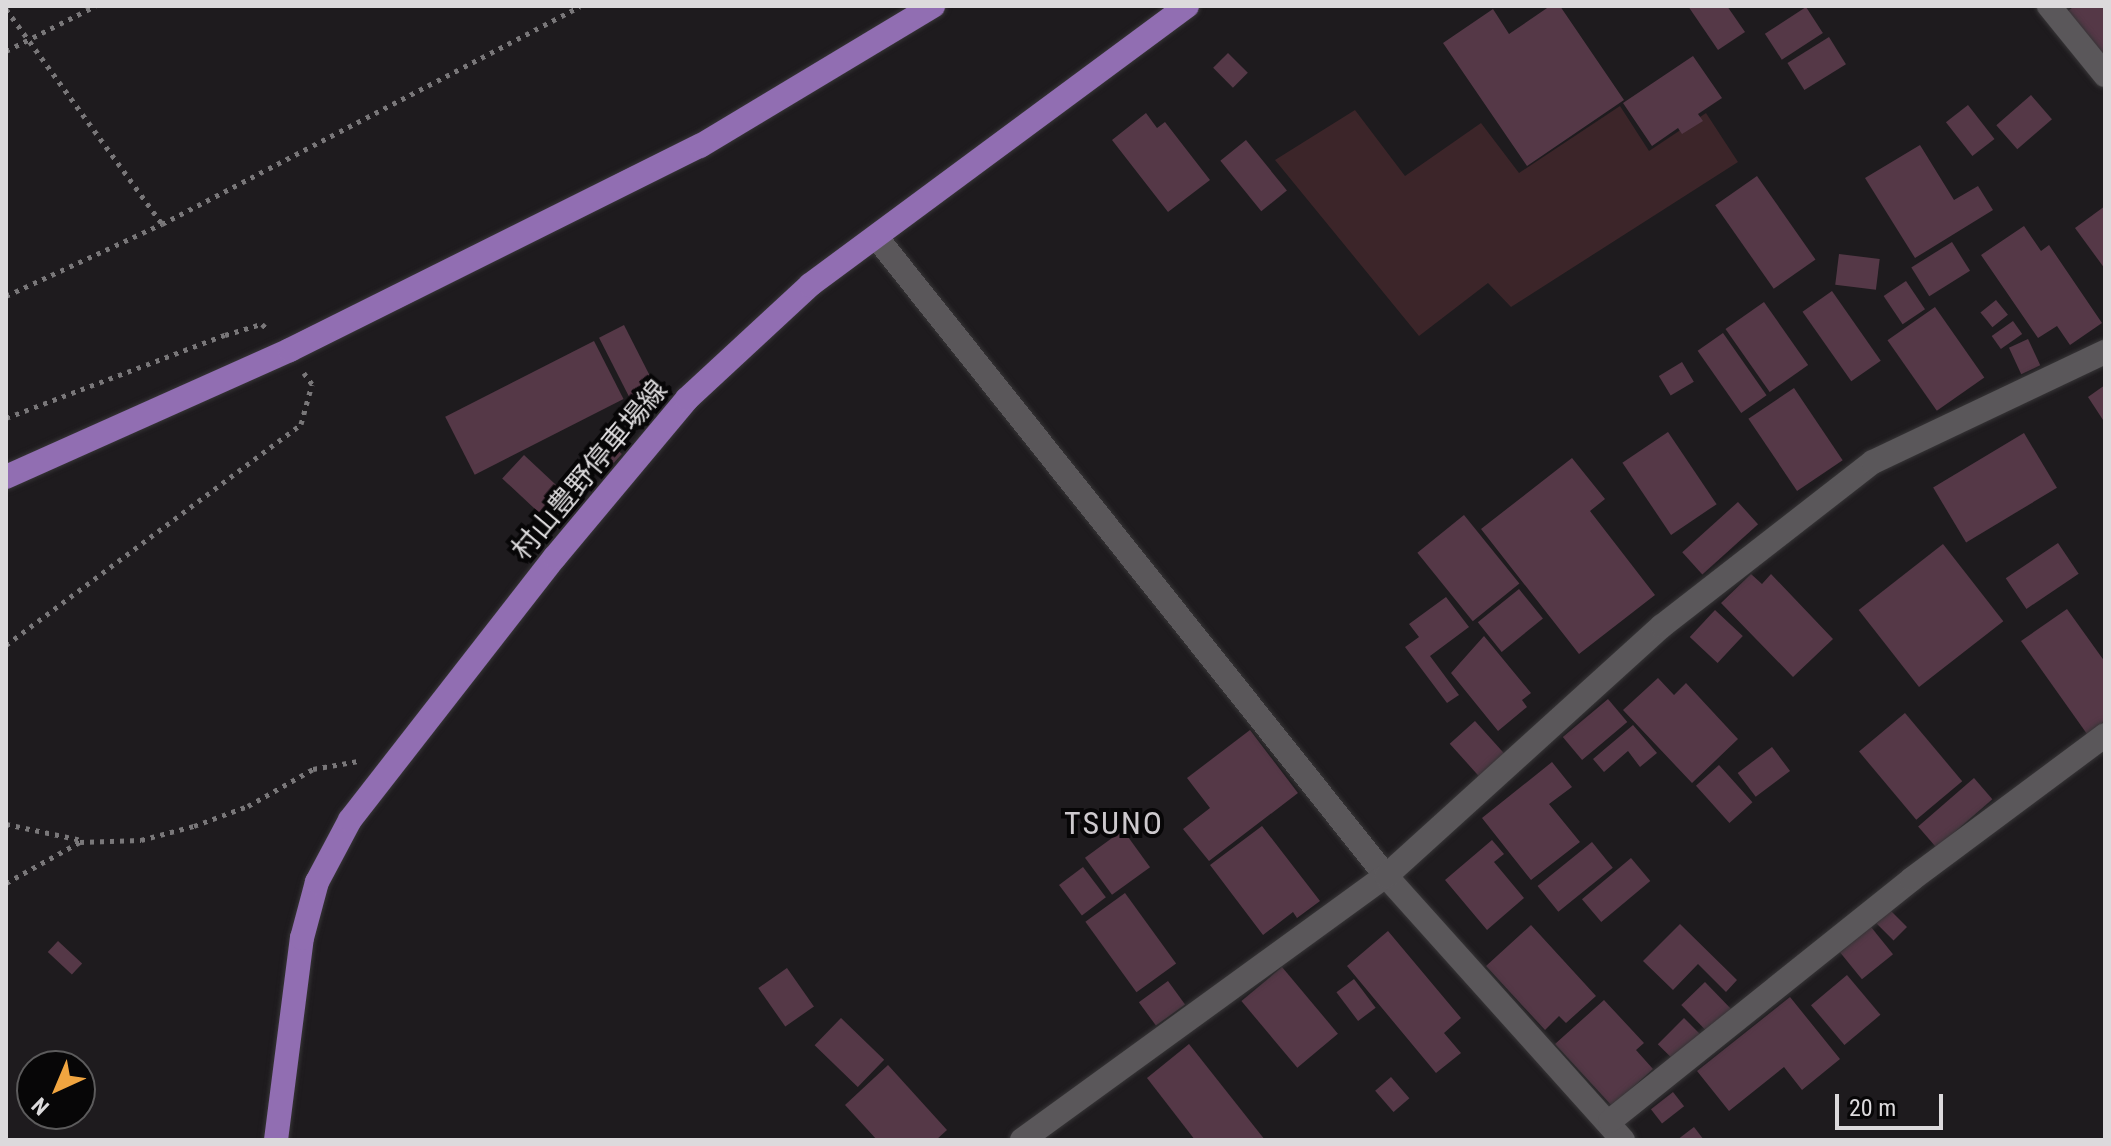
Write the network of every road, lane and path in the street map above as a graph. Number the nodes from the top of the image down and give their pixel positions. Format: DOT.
graph roads {
  1 [pos="95,6"];
  2 [pos="580,6"];
  3 [pos="933,6"];
  4 [pos="1187,6"];
  5 [pos="2049,6"];
  6 [pos="6,9"];
  7 [pos="28,41"];
  8 [pos="6,51"];
  9 [pos="2105,75"];
  10 [pos="162,224"];
  11 [pos="877,238"];
  12 [pos="6,296"];
  13 [pos="290,350"];
  14 [pos="2105,352"];
  15 [pos="6,418"];
  16 [pos="6,477"];
  17 [pos="6,645"];
  18 [pos="2105,735"];
  19 [pos="395,765"];
  20 [pos="6,824"];
  21 [pos="90,842"];
  22 [pos="1386,876"];
  23 [pos="6,883"];
  24 [pos="1617,1130"];
  25 [pos="276,1140"];
  26 [pos="1022,1140"];
  1 -- 7 [label="path"];
  2 -- 10 [label="path"];
  3 -- 13 [label="main road"];
  4 -- 11 [label="main road, 村山豊野停車場線"];
  5 -- 9 [label="street"];
  6 -- 7 [label="path"];
  7 -- 8 [label="path"];
  7 -- 10 [label="path"];
  10 -- 12 [label="path"];
  11 -- 19 [label="main road, 村山豊野停車場線"];
  11 -- 22 [label="street"];
  13 -- 15 [label="path"];
  13 -- 16 [label="main road"];
  13 -- 17 [label="path"];
  14 -- 22 [label="street"];
  18 -- 24 [label="street"];
  19 -- 21 [label="path"];
  19 -- 25 [label="main road, 村山豊野停車場線"];
  20 -- 21 [label="path"];
  21 -- 23 [label="path"];
  22 -- 24 [label="street"];
  22 -- 26 [label="street"];
}
